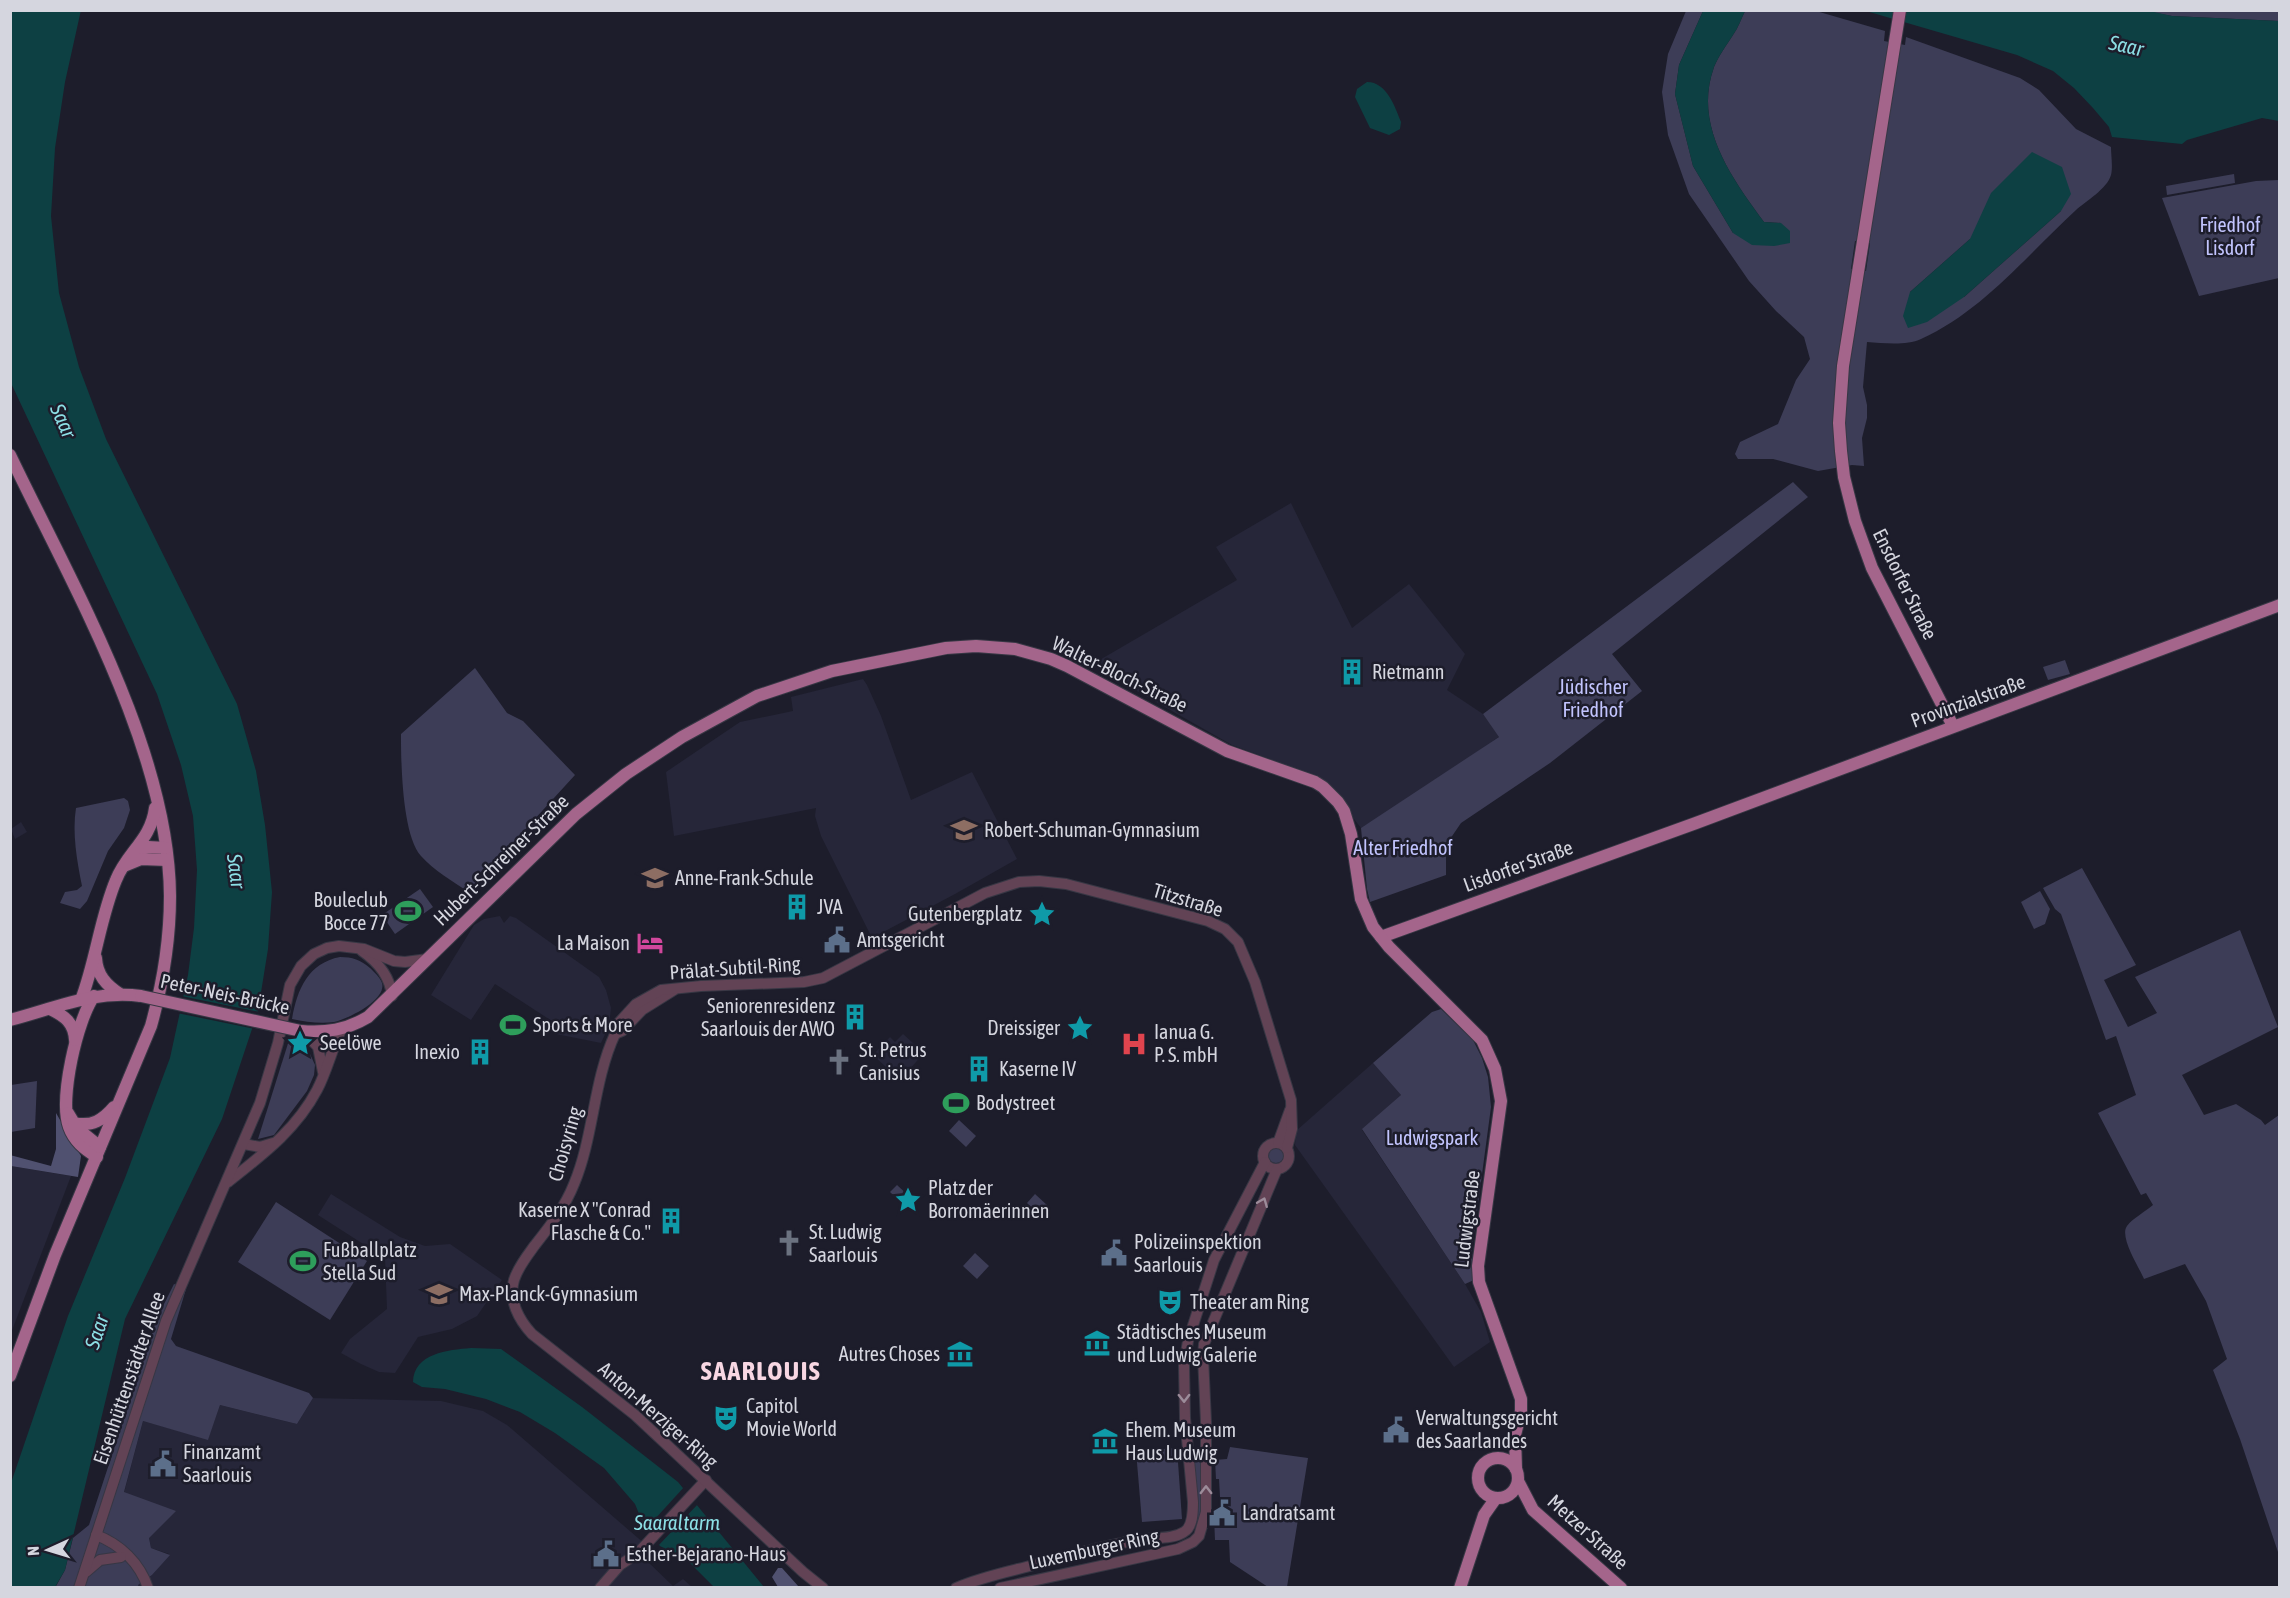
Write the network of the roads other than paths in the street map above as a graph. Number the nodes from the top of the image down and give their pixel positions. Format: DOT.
graph roads {
  1 [pos="1900,10"];
  2 [pos="10,455"];
  3 [pos="2280,605"];
  4 [pos="733,709"];
  5 [pos="1953,726"];
  6 [pos="156,798"];
  7 [pos="1669,833"];
  8 [pos="134,851"];
  9 [pos="167,854"];
  10 [pos="123,867"];
  11 [pos="1031,881"];
  12 [pos="1381,937"];
  13 [pos="353,946"];
  14 [pos="96,953"];
  15 [pos="428,959"];
  16 [pos="675,989"];
  17 [pos="121,995"];
  18 [pos="94,996"];
  19 [pos="392,996"];
  20 [pos="81,1000"];
  21 [pos="636,1004"];
  22 [pos="50,1009"];
  23 [pos="10,1020"];
  24 [pos="341,1030"];
  25 [pos="302,1031"];
  26 [pos="615,1034"];
  27 [pos="75,1047"];
  28 [pos="324,1076"];
  29 [pos="121,1100"];
  30 [pos="66,1107"];
  31 [pos="74,1123"];
  32 [pos="279,1140"];
  33 [pos="244,1144"];
  34 [pos="1282,1145"];
  35 [pos="99,1152"];
  36 [pos="1264,1162"];
  37 [pos="1276,1169"];
  38 [pos="226,1184"];
  39 [pos="529,1254"];
  40 [pos="10,1376"];
  41 [pos="1515,1435"];
  42 [pos="1498,1454"];
  43 [pos="1517,1475"];
  44 [pos="703,1484"];
  45 [pos="1490,1495"];
  46 [pos="1509,1495"];
  47 [pos="1530,1506"];
  48 [pos="95,1540"];
  49 [pos="633,1557"];
  50 [pos="126,1559"];
  51 [pos="84,1575"];
  52 [pos="79,1587"];
  53 [pos="148,1587"];
  54 [pos="600,1587"];
  55 [pos="609,1587"];
  56 [pos="823,1587"];
  57 [pos="956,1587"];
  58 [pos="1001,1587"];
  59 [pos="1460,1587"];
  60 [pos="1621,1587"];
  1 -- 5 [label="main road, Ensdorfer Straße"];
  2 -- 6 [label="main road"];
  3 -- 5 [label="main road, Provinzialstraße"];
  4 -- 12 [label="main road, Walter-Bloch-Straße"];
  4 -- 15 [label="main road, Hubert-Schreiner-Straße"];
  5 -- 7 [label="main road, Provinzialstraße"];
  6 -- 8 [label="main road"];
  6 -- 9 [label="main road"];
  7 -- 12 [label="main road, Lisdorfer Straße"];
  8 -- 9 [label="main road"];
  8 -- 10 [label="main road"];
  9 -- 10 [label="main road"];
  9 -- 29 [label="main road"];
  10 -- 14 [label="main road"];
  11 -- 16 [label="street, Prälat-Subtil-Ring"];
  11 -- 34 [label="street, Titzstraße"];
  12 -- 41 [label="main road, Ludwigstraße"];
  13 -- 15 [label="street, Eisenhüttenstädter Allee"];
  13 -- 19 [label="street"];
  13 -- 33 [label="street, Eisenhüttenstädter Allee"];
  14 -- 17 [label="main road"];
  14 -- 20 [label="main road"];
  15 -- 19 [label="main road, Hubert-Schreiner-Straße"];
  16 -- 21 [label="street, Prälat-Subtil-Ring"];
  16 -- 26 [label="street"];
  17 -- 18 [label="main road, Peter-Neis-Brücke"];
  17 -- 25 [label="main road, Peter-Neis-Brücke, bridge"];
  18 -- 20 [label="main road, Peter-Neis-Brücke"];
  18 -- 27 [label="main road"];
  19 -- 24 [label="main road, Hubert-Schreiner-Straße"];
  20 -- 22 [label="main road, Peter-Neis-Brücke"];
  21 -- 26 [label="street, Choisyring"];
  22 -- 23 [label="main road, Peter-Neis-Brücke"];
  22 -- 27 [label="main road"];
  24 -- 25 [label="main road, Hubert-Schreiner-Straße"];
  24 -- 28 [label="street, Eisenhüttenstädter Allee"];
  25 -- 28 [label="street"];
  26 -- 39 [label="street, Choisyring"];
  27 -- 30 [label="main road"];
  28 -- 32 [label="street, Eisenhüttenstädter Allee"];
  29 -- 31 [label="main road"];
  29 -- 35 [label="main road"];
  30 -- 31 [label="main road"];
  30 -- 35 [label="main road"];
  31 -- 35 [label="main road"];
  32 -- 33 [label="street"];
  32 -- 38 [label="street, Eisenhüttenstädter Allee"];
  33 -- 38 [label="street, Eisenhüttenstädter Allee"];
  34 -- 36 [label="street"];
  34 -- 37 [label="street"];
  35 -- 40 [label="main road"];
  36 -- 37 [label="street"];
  36 -- 57 [label="street, Luxemburger Ring, one-way"];
  58 -- 37 [label="street, Luxemburger Ring, one-way"];
  38 -- 48 [label="street, Eisenhüttenstädter Allee"];
  39 -- 44 [label="street, Anton-Merziger-Ring"];
  41 -- 42 [label="main road"];
  41 -- 43 [label="main road, Ludwigstraße"];
  42 -- 43 [label="main road"];
  42 -- 45 [label="main road"];
  43 -- 46 [label="main road"];
  43 -- 47 [label="main road, Metzer Straße"];
  44 -- 49 [label="street"];
  44 -- 56 [label="street, Anton-Merziger-Ring"];
  45 -- 46 [label="main road"];
  45 -- 59 [label="main road"];
  46 -- 47 [label="main road, Metzer Straße"];
  47 -- 60 [label="main road, Metzer Straße"];
  48 -- 50 [label="street"];
  48 -- 51 [label="street, Eisenhüttenstädter Allee"];
  49 -- 54 [label="street"];
  49 -- 55 [label="street"];
  50 -- 51 [label="street"];
  50 -- 53 [label="street"];
  51 -- 52 [label="street, Eisenhüttenstädter Allee"];
}
